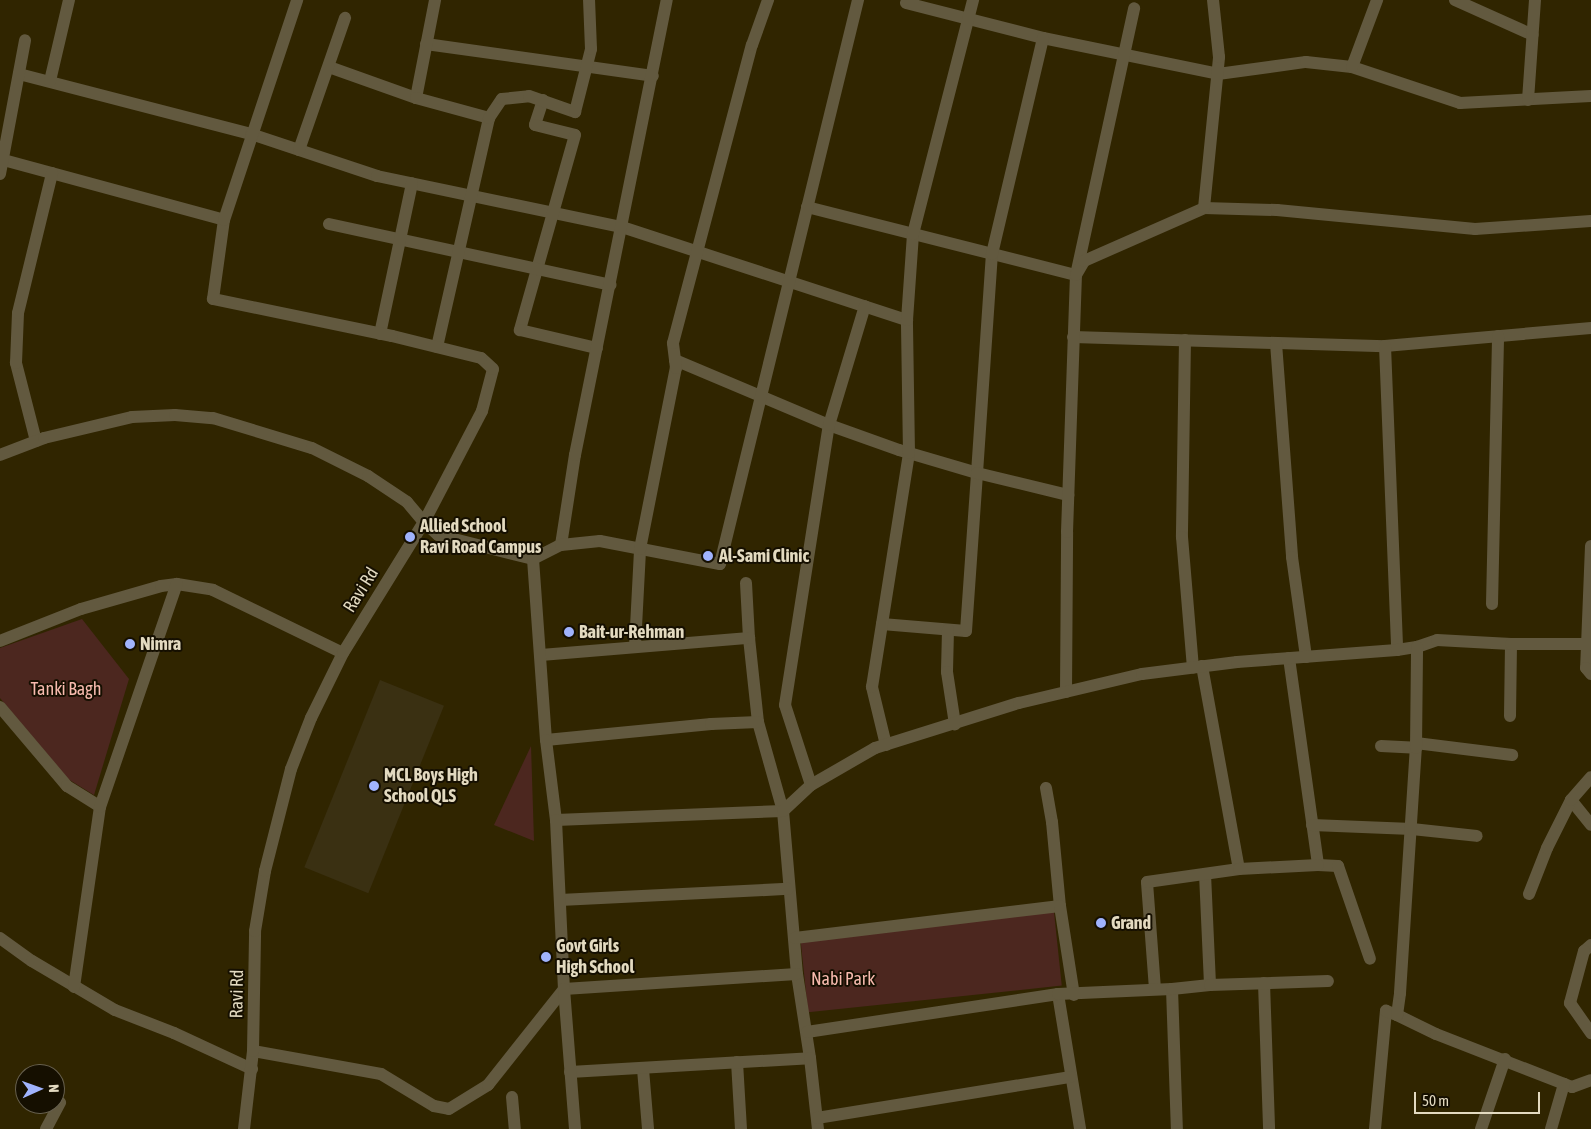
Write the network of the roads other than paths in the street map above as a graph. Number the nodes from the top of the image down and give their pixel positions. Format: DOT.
graph roads {
  1 [pos="69,0"];
  2 [pos="297,0"];
  3 [pos="434,0"];
  4 [pos="589,0"];
  5 [pos="667,0"];
  6 [pos="768,0"];
  7 [pos="858,0"];
  8 [pos="973,0"];
  9 [pos="1214,0"];
  10 [pos="1377,0"];
  11 [pos="1454,0"];
  12 [pos="1535,0"];
  13 [pos="906,3"];
  14 [pos="1134,8"];
  15 [pos="345,18"];
  16 [pos="968,19"];
  17 [pos="1533,35"];
  18 [pos="1043,38"];
  19 [pos="26,40"];
  20 [pos="426,44"];
  21 [pos="1124,55"];
  22 [pos="587,66"];
  23 [pos="328,67"];
  24 [pos="1352,67"];
  25 [pos="19,74"];
  26 [pos="1218,74"];
  27 [pos="653,76"];
  28 [pos="50,81"];
  29 [pos="1591,96"];
  30 [pos="416,98"];
  31 [pos="543,100"];
  32 [pos="1528,100"];
  33 [pos="489,118"];
  34 [pos="251,134"];
  35 [pos="299,150"];
  36 [pos="2,160"];
  37 [pos="52,173"];
  38 [pos="0,174"];
  39 [pos="412,183"];
  40 [pos="472,194"];
  41 [pos="807,207"];
  42 [pos="1204,208"];
  43 [pos="553,213"];
  44 [pos="224,220"];
  45 [pos="1591,221"];
  46 [pos="329,224"];
  47 [pos="622,227"];
  48 [pos="913,234"];
  49 [pos="400,240"];
  50 [pos="697,251"];
  51 [pos="459,252"];
  52 [pos="992,254"];
  53 [pos="537,269"];
  54 [pos="1076,275"];
  55 [pos="788,281"];
  56 [pos="610,285"];
  57 [pos="865,306"];
  58 [pos="907,320"];
  59 [pos="1591,328"];
  60 [pos="380,334"];
  61 [pos="1498,336"];
  62 [pos="1073,337"];
  63 [pos="1185,340"];
  64 [pos="1276,343"];
  65 [pos="1385,346"];
  66 [pos="437,347"];
  67 [pos="597,348"];
  68 [pos="675,360"];
  69 [pos="760,397"];
  70 [pos="829,425"];
  71 [pos="36,441"];
  72 [pos="909,454"];
  73 [pos="0,455"];
  74 [pos="977,473"];
  75 [pos="1068,495"];
  76 [pos="424,522"];
  77 [pos="561,545"];
  78 [pos="1591,546"];
  79 [pos="640,549"];
  80 [pos="533,559"];
  81 [pos="746,583"];
  82 [pos="178,584"];
  83 [pos="1492,604"];
  84 [pos="882,624"];
  85 [pos="948,630"];
  86 [pos="749,638"];
  87 [pos="0,641"];
  88 [pos="1511,644"];
  89 [pos="1589,644"];
  90 [pos="635,646"];
  91 [pos="1417,647"];
  92 [pos="1397,650"];
  93 [pos="343,654"];
  94 [pos="542,655"];
  95 [pos="1306,657"];
  96 [pos="1290,658"];
  97 [pos="1198,667"];
  98 [pos="1591,674"];
  99 [pos="1066,692"];
  100 [pos="0,707"];
  101 [pos="1510,716"];
  102 [pos="758,722"];
  103 [pos="955,724"];
  104 [pos="546,740"];
  105 [pos="886,745"];
  106 [pos="1416,745"];
  107 [pos="1381,746"];
  108 [pos="1512,755"];
  109 [pos="1591,777"];
  110 [pos="812,786"];
  111 [pos="1046,788"];
  112 [pos="1571,800"];
  113 [pos="100,807"];
  114 [pos="783,811"];
  115 [pos="556,820"];
  116 [pos="1312,825"];
  117 [pos="1591,825"];
  118 [pos="1412,829"];
  119 [pos="1477,836"];
  120 [pos="1318,865"];
  121 [pos="1239,869"];
  122 [pos="1206,874"];
  123 [pos="788,889"];
  124 [pos="1529,894"];
  125 [pos="560,900"];
  126 [pos="1060,906"];
  127 [pos="0,938"];
  128 [pos="795,938"];
  129 [pos="1591,945"];
  130 [pos="1370,959"];
  131 [pos="797,974"];
  132 [pos="1328,981"];
  133 [pos="1264,983"];
  134 [pos="1210,985"];
  135 [pos="74,987"];
  136 [pos="564,989"];
  137 [pos="1155,989"];
  138 [pos="1172,989"];
  139 [pos="1058,994"];
  140 [pos="1074,995"];
  141 [pos="1397,1015"];
  142 [pos="807,1032"];
  143 [pos="1591,1033"];
  144 [pos="253,1051"];
  145 [pos="810,1058"];
  146 [pos="1505,1059"];
  147 [pos="737,1062"];
  148 [pos="252,1069"];
  149 [pos="643,1069"];
  150 [pos="570,1072"];
  151 [pos="1071,1077"];
  152 [pos="1591,1080"];
  153 [pos="1564,1084"];
  154 [pos="512,1097"];
  155 [pos="54,1114"];
  156 [pos="817,1124"];
  157 [pos="46,1129"];
  158 [pos="244,1129"];
  159 [pos="515,1129"];
  160 [pos="575,1129"];
  161 [pos="648,1129"];
  162 [pos="741,1129"];
  163 [pos="1080,1129"];
  164 [pos="1177,1129"];
  165 [pos="1269,1129"];
  166 [pos="1375,1129"];
  167 [pos="1481,1129"];
  168 [pos="1551,1129"];
  1 -- 28 [label="street"];
  2 -- 34 [label="street"];
  3 -- 20 [label="street"];
  4 -- 22 [label="street"];
  5 -- 27 [label="street"];
  6 -- 50 [label="street"];
  7 -- 41 [label="street"];
  8 -- 16 [label="street"];
  9 -- 26 [label="street"];
  10 -- 24 [label="street"];
  11 -- 17 [label="street"];
  12 -- 17 [label="street"];
  13 -- 16 [label="street"];
  14 -- 21 [label="street"];
  15 -- 23 [label="street"];
  16 -- 18 [label="street"];
  16 -- 48 [label="street"];
  17 -- 32 [label="street"];
  18 -- 21 [label="street"];
  18 -- 52 [label="street"];
  19 -- 25 [label="street"];
  20 -- 22 [label="street"];
  20 -- 30 [label="street"];
  21 -- 26 [label="street"];
  21 -- 54 [label="street"];
  22 -- 27 [label="street"];
  22 -- 31 [label="street"];
  23 -- 30 [label="street"];
  23 -- 35 [label="street"];
  24 -- 26 [label="street"];
  24 -- 32 [label="street"];
  25 -- 28 [label="street"];
  25 -- 36 [label="street"];
  26 -- 42 [label="street"];
  27 -- 47 [label="street"];
  28 -- 34 [label="street"];
  29 -- 32 [label="street"];
  30 -- 33 [label="street"];
  31 -- 33 [label="street"];
  31 -- 43 [label="street"];
  33 -- 40 [label="street"];
  34 -- 35 [label="street"];
  34 -- 44 [label="street"];
  35 -- 39 [label="street"];
  36 -- 37 [label="street"];
  36 -- 38 [label="street"];
  37 -- 44 [label="street"];
  37 -- 71 [label="street"];
  39 -- 40 [label="street"];
  39 -- 49 [label="street"];
  40 -- 43 [label="street"];
  40 -- 51 [label="street"];
  41 -- 48 [label="street"];
  41 -- 55 [label="street"];
  42 -- 45 [label="street"];
  42 -- 54 [label="street"];
  43 -- 47 [label="street"];
  43 -- 53 [label="street"];
  44 -- 60 [label="street"];
  46 -- 49 [label="street"];
  47 -- 50 [label="street"];
  47 -- 56 [label="street"];
  48 -- 52 [label="street"];
  48 -- 58 [label="street"];
  49 -- 51 [label="street"];
  49 -- 60 [label="street"];
  50 -- 55 [label="street"];
  50 -- 68 [label="street"];
  51 -- 53 [label="street"];
  51 -- 66 [label="street"];
  52 -- 54 [label="street"];
  52 -- 74 [label="street"];
  53 -- 56 [label="street"];
  53 -- 67 [label="street"];
  54 -- 62 [label="street"];
  55 -- 57 [label="street"];
  55 -- 69 [label="street"];
  56 -- 67 [label="street"];
  57 -- 58 [label="street"];
  57 -- 70 [label="street"];
  58 -- 72 [label="street"];
  59 -- 61 [label="street"];
  60 -- 66 [label="street"];
  61 -- 65 [label="street"];
  61 -- 83 [label="street"];
  62 -- 63 [label="street"];
  62 -- 75 [label="street"];
  63 -- 64 [label="street"];
  63 -- 97 [label="street"];
  64 -- 65 [label="street"];
  64 -- 95 [label="street"];
  65 -- 92 [label="street"];
  66 -- 76 [label="street, Ravi Rd"];
  67 -- 77 [label="street"];
  68 -- 69 [label="street"];
  68 -- 79 [label="street"];
  69 -- 70 [label="street"];
  69 -- 79 [label="street"];
  70 -- 72 [label="street"];
  70 -- 110 [label="street"];
  71 -- 73 [label="street"];
  71 -- 76 [label="street"];
  72 -- 74 [label="street"];
  72 -- 84 [label="street"];
  74 -- 75 [label="street"];
  74 -- 85 [label="street"];
  75 -- 99 [label="street"];
  76 -- 80 [label="street"];
  76 -- 93 [label="street, Ravi Rd"];
  77 -- 79 [label="street"];
  77 -- 80 [label="street"];
  78 -- 89 [label="street"];
  79 -- 90 [label="street"];
  80 -- 94 [label="street"];
  81 -- 86 [label="street"];
  82 -- 87 [label="street"];
  82 -- 93 [label="street"];
  82 -- 113 [label="street"];
  84 -- 85 [label="street"];
  84 -- 105 [label="street"];
  85 -- 103 [label="street"];
  86 -- 90 [label="street"];
  86 -- 102 [label="street"];
  88 -- 89 [label="street"];
  88 -- 91 [label="street"];
  88 -- 101 [label="street"];
  89 -- 98 [label="street"];
  90 -- 94 [label="street"];
  91 -- 92 [label="street"];
  91 -- 106 [label="street"];
  92 -- 95 [label="street"];
  93 -- 144 [label="street, Ravi Rd"];
  94 -- 104 [label="street"];
  95 -- 96 [label="street"];
  96 -- 97 [label="street"];
  96 -- 116 [label="street"];
  97 -- 99 [label="street"];
  97 -- 121 [label="street"];
  99 -- 103 [label="street"];
  100 -- 113 [label="street"];
  102 -- 104 [label="street"];
  102 -- 114 [label="street"];
  103 -- 105 [label="street"];
  104 -- 115 [label="street"];
  105 -- 110 [label="street"];
  106 -- 107 [label="street"];
  106 -- 108 [label="street"];
  106 -- 118 [label="street"];
  109 -- 112 [label="street"];
  110 -- 114 [label="street"];
  111 -- 126 [label="street"];
  112 -- 117 [label="street"];
  112 -- 124 [label="street"];
  113 -- 135 [label="street"];
  114 -- 115 [label="street"];
  114 -- 123 [label="street"];
  115 -- 125 [label="street"];
  116 -- 118 [label="street"];
  116 -- 120 [label="street"];
  118 -- 119 [label="street"];
  118 -- 141 [label="street"];
  120 -- 121 [label="street"];
  120 -- 130 [label="street"];
  121 -- 122 [label="street"];
  122 -- 134 [label="street"];
  122 -- 137 [label="street"];
  123 -- 125 [label="street"];
  123 -- 128 [label="street"];
  125 -- 136 [label="street"];
  126 -- 128 [label="street"];
  126 -- 140 [label="street"];
  127 -- 135 [label="street"];
  128 -- 131 [label="street"];
  129 -- 143 [label="street"];
  131 -- 136 [label="street"];
  131 -- 142 [label="street"];
  132 -- 133 [label="street"];
  133 -- 134 [label="street"];
  133 -- 165 [label="street"];
  134 -- 138 [label="street"];
  135 -- 148 [label="street"];
  136 -- 144 [label="street"];
  136 -- 150 [label="street"];
  137 -- 138 [label="street"];
  137 -- 140 [label="street"];
  138 -- 164 [label="street"];
  139 -- 140 [label="street"];
  139 -- 142 [label="street"];
  139 -- 151 [label="street"];
  141 -- 146 [label="street"];
  141 -- 166 [label="street"];
  142 -- 145 [label="street"];
  144 -- 148 [label="street, Ravi Rd"];
  145 -- 147 [label="street"];
  145 -- 156 [label="street"];
  146 -- 153 [label="street"];
  146 -- 167 [label="street"];
  147 -- 149 [label="street"];
  147 -- 162 [label="street"];
  148 -- 158 [label="street, Ravi Rd"];
  149 -- 150 [label="street"];
  149 -- 161 [label="street"];
  150 -- 160 [label="street"];
  151 -- 156 [label="street"];
  151 -- 163 [label="street"];
  152 -- 153 [label="street"];
  153 -- 168 [label="street"];
  154 -- 159 [label="street"];
  155 -- 157 [label="street"];
}
